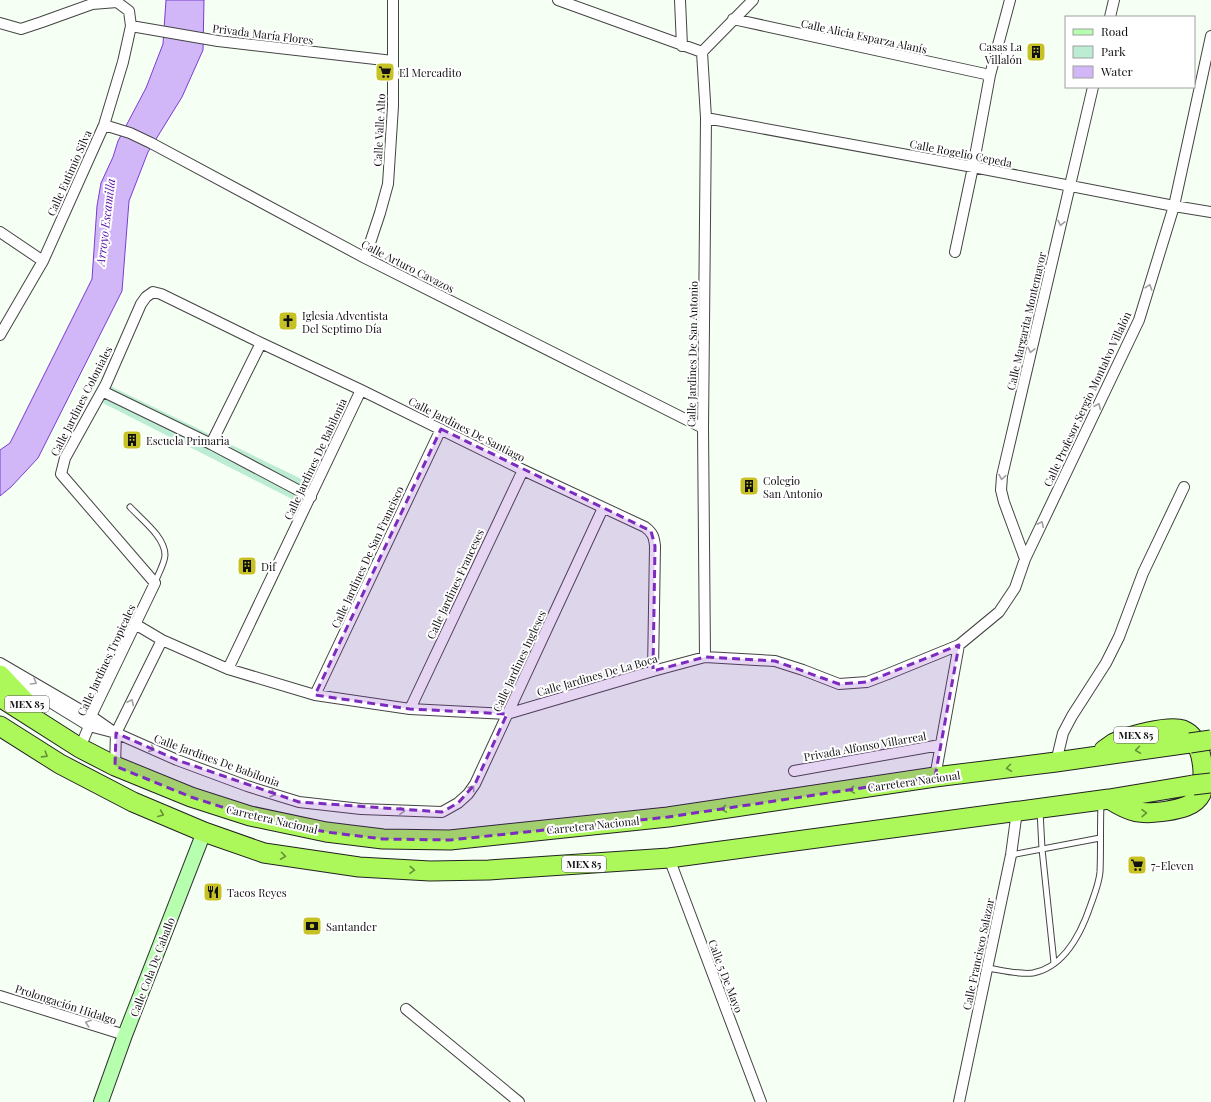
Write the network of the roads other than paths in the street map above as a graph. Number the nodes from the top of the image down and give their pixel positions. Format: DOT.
graph roads {
  1 [pos="393,0"];
  2 [pos="558,0"];
  3 [pos="680,0"];
  4 [pos="753,0"];
  5 [pos="1010,0"];
  6 [pos="1114,0"];
  7 [pos="117,1"];
  8 [pos="1110,16"];
  9 [pos="733,19"];
  10 [pos="0,23"];
  11 [pos="131,26"];
  12 [pos="1211,36"];
  13 [pos="682,46"];
  14 [pos="702,52"];
  15 [pos="393,61"];
  16 [pos="990,75"];
  17 [pos="1093,88"];
  18 [pos="706,118"];
  19 [pos="104,125"];
  20 [pos="973,167"];
  21 [pos="1070,185"];
  22 [pos="1174,206"];
  23 [pos="1211,212"];
  24 [pos="0,232"];
  25 [pos="955,252"];
  26 [pos="364,258"];
  27 [pos="43,261"];
  28 [pos="146,297"];
  29 [pos="0,335"];
  30 [pos="261,344"];
  31 [pos="361,390"];
  32 [pos="102,391"];
  33 [pos="703,428"];
  34 [pos="441,429"];
  35 [pos="211,444"];
  36 [pos="523,470"];
  37 [pos="1184,487"];
  38 [pos="311,498"];
  39 [pos="130,507"];
  40 [pos="603,508"];
  41 [pos="1024,559"];
  42 [pos="155,583"];
  43 [pos="135,624"];
  44 [pos="162,640"];
  45 [pos="959,645"];
  46 [pos="705,657"];
  47 [pos="0,662"];
  48 [pos="228,669"];
  49 [pos="652,671"];
  50 [pos="0,673"];
  51 [pos="315,695"];
  52 [pos="0,697"];
  53 [pos="410,708"];
  54 [pos="507,714"];
  55 [pos="91,716"];
  56 [pos="0,726"];
  57 [pos="89,726"];
  58 [pos="54,732"];
  59 [pos="116,733"];
  60 [pos="9,736"];
  61 [pos="1211,740"];
  62 [pos="940,745"];
  63 [pos="80,748"];
  64 [pos="1094,757"];
  65 [pos="1056,762"];
  66 [pos="115,766"];
  67 [pos="794,771"];
  68 [pos="935,777"];
  69 [pos="1202,784"];
  70 [pos="1105,799"];
  71 [pos="1039,807"];
  72 [pos="1017,811"];
  73 [pos="442,812"];
  74 [pos="204,832"];
  75 [pos="1100,838"];
  76 [pos="1042,849"];
  77 [pos="1011,855"];
  78 [pos="669,858"];
  79 [pos="1054,963"];
  80 [pos="988,968"];
  81 [pos="0,996"];
  82 [pos="406,1009"];
  83 [pos="125,1035"];
  84 [pos="101,1102"];
  85 [pos="519,1102"];
  86 [pos="761,1102"];
  87 [pos="959,1102"];
  1 -- 15 [label="street, Calle Valle Alto"];
  2 -- 13 [label="street"];
  3 -- 13 [label="street"];
  4 -- 9 [label="street"];
  5 -- 16 [label="street"];
  6 -- 8 [label="street"];
  7 -- 10 [label="street"];
  7 -- 11 [label="street, Calle Eutimio Silva"];
  9 -- 14 [label="street"];
  9 -- 16 [label="street, Calle Alicia Esparza Alanís"];
  11 -- 15 [label="street, Privada María Flores"];
  11 -- 19 [label="street, Calle Eutimio Silva"];
  12 -- 22 [label="street, Calle Profesor Sergio Montalvo Villalón"];
  13 -- 14 [label="street"];
  14 -- 18 [label="street, Calle Jardines De San Antonio"];
  15 -- 26 [label="street, Calle Valle Alto"];
  16 -- 20 [label="street"];
  17 -- 21 [label="street, Calle Margarita Montemayor"];
  18 -- 20 [label="street, Calle Rogelio Cepeda"];
  18 -- 33 [label="street, Calle Jardines De San Antonio"];
  19 -- 26 [label="street, Calle Arturo Cavazos"];
  19 -- 27 [label="street, Calle Eutimio Silva"];
  20 -- 21 [label="street, Calle Rogelio Cepeda"];
  20 -- 25 [label="street"];
  21 -- 22 [label="street, Calle Rogelio Cepeda"];
  21 -- 41 [label="street, Calle Margarita Montemayor, one-way"];
  22 -- 23 [label="street, Calle Rogelio Cepeda"];
  41 -- 22 [label="street, Calle Profesor Sergio Montalvo Villalón, one-way"];
  24 -- 27 [label="street"];
  26 -- 33 [label="street, Calle Arturo Cavazos"];
  27 -- 29 [label="street, Calle Eutimio Silva"];
  28 -- 30 [label="street, Calle Jardines De Santiago"];
  28 -- 32 [label="street, Calle Jardines Coloniales"];
  30 -- 31 [label="street, Calle Jardines De Santiago"];
  30 -- 35 [label="street"];
  31 -- 34 [label="street, Calle Jardines De Santiago"];
  31 -- 38 [label="street, Calle Jardines De Babilonia"];
  32 -- 35 [label="street"];
  32 -- 42 [label="street, Calle Jardines Coloniales"];
  33 -- 46 [label="street, Calle Jardines De San Antonio"];
  34 -- 36 [label="street, Calle Jardines De Santiago"];
  34 -- 51 [label="street, Calle Jardines De San Francisco"];
  35 -- 38 [label="street"];
  36 -- 40 [label="street, Calle Jardines De Santiago"];
  36 -- 53 [label="street, Calle Jardines Franceses"];
  37 -- 65 [label="street"];
  38 -- 48 [label="street, Calle Jardines De Babilonia"];
  39 -- 42 [label="lane"];
  40 -- 49 [label="street, Calle Jardines De Santiago"];
  40 -- 54 [label="street, Calle Jardines Ingleses"];
  41 -- 45 [label="street, Calle Jardines De La Boca"];
  42 -- 43 [label="street, Calle Jardines Tropicales"];
  43 -- 44 [label="street, Calle Jardines De La Boca"];
  43 -- 55 [label="street, Calle Jardines Tropicales"];
  44 -- 48 [label="street, Calle Jardines De La Boca"];
  59 -- 44 [label="street, one-way"];
  45 -- 46 [label="street, Calle Jardines De La Boca"];
  45 -- 62 [label="street"];
  46 -- 49 [label="street, Calle Jardines De La Boca"];
  47 -- 55 [label="street, MEX 85, one-way"];
  48 -- 51 [label="street, Calle Jardines De La Boca"];
  49 -- 54 [label="street, Calle Jardines De La Boca"];
  50 -- 57 [label="street, Calle Jardines De Babilonia"];
  50 -- 58 [label="highway, MEX 85"];
  51 -- 53 [label="street, Calle Jardines De La Boca"];
  52 -- 58 [label="highway, Carretera Nacional / MEX 85"];
  53 -- 54 [label="street, Calle Jardines De La Boca"];
  73 -- 54 [label="street, Calle Jardines Ingleses, one-way"];
  55 -- 57 [label="street, Calle Jardines Tropicales"];
  55 -- 59 [label="street"];
  56 -- 60 [label="highway, MEX 85"];
  57 -- 59 [label="street, Calle Jardines De Babilonia"];
  57 -- 63 [label="street, Calle Jardines Tropicales"];
  58 -- 63 [label="highway, Carretera Nacional / MEX 85"];
  59 -- 66 [label="street"];
  59 -- 73 [label="street, Calle Jardines De Babilonia, one-way"];
  60 -- 74 [label="highway, MEX 85, one-way"];
  61 -- 64 [label="highway, Carretera Nacional / MEX 85, one-way, bridge"];
  62 -- 67 [label="street, Privada Alfonso Villarreal"];
  62 -- 68 [label="street"];
  63 -- 66 [label="highway, Carretera Nacional / MEX 85"];
  64 -- 65 [label="highway, Carretera Nacional / MEX 85"];
  70 -- 64 [label="highway, MEX 85, one-way"];
  65 -- 68 [label="highway, Carretera Nacional / MEX 85, one-way"];
  68 -- 66 [label="highway, Carretera Nacional / MEX 85, one-way"];
  69 -- 70 [label="highway, MEX 85"];
  70 -- 71 [label="highway, MEX 85"];
  70 -- 75 [label="lane"];
  71 -- 72 [label="highway, MEX 85"];
  71 -- 76 [label="lane"];
  72 -- 77 [label="street, Calle Francisco Salazar"];
  72 -- 78 [label="highway, MEX 85"];
  74 -- 78 [label="highway, MEX 85, one-way"];
  74 -- 83 [label="main road, Calle Cola De Caballo"];
  75 -- 76 [label="lane"];
  75 -- 79 [label="lane"];
  76 -- 77 [label="lane"];
  76 -- 79 [label="lane"];
  77 -- 80 [label="street, Calle Francisco Salazar"];
  78 -- 86 [label="street, Calle 5 De Mayo"];
  79 -- 80 [label="lane"];
  80 -- 87 [label="street, Calle Francisco Salazar"];
  83 -- 81 [label="street, Prolongación Hidalgo, one-way"];
  82 -- 85 [label="street"];
  83 -- 84 [label="main road, Calle Cola De Caballo"];
}
